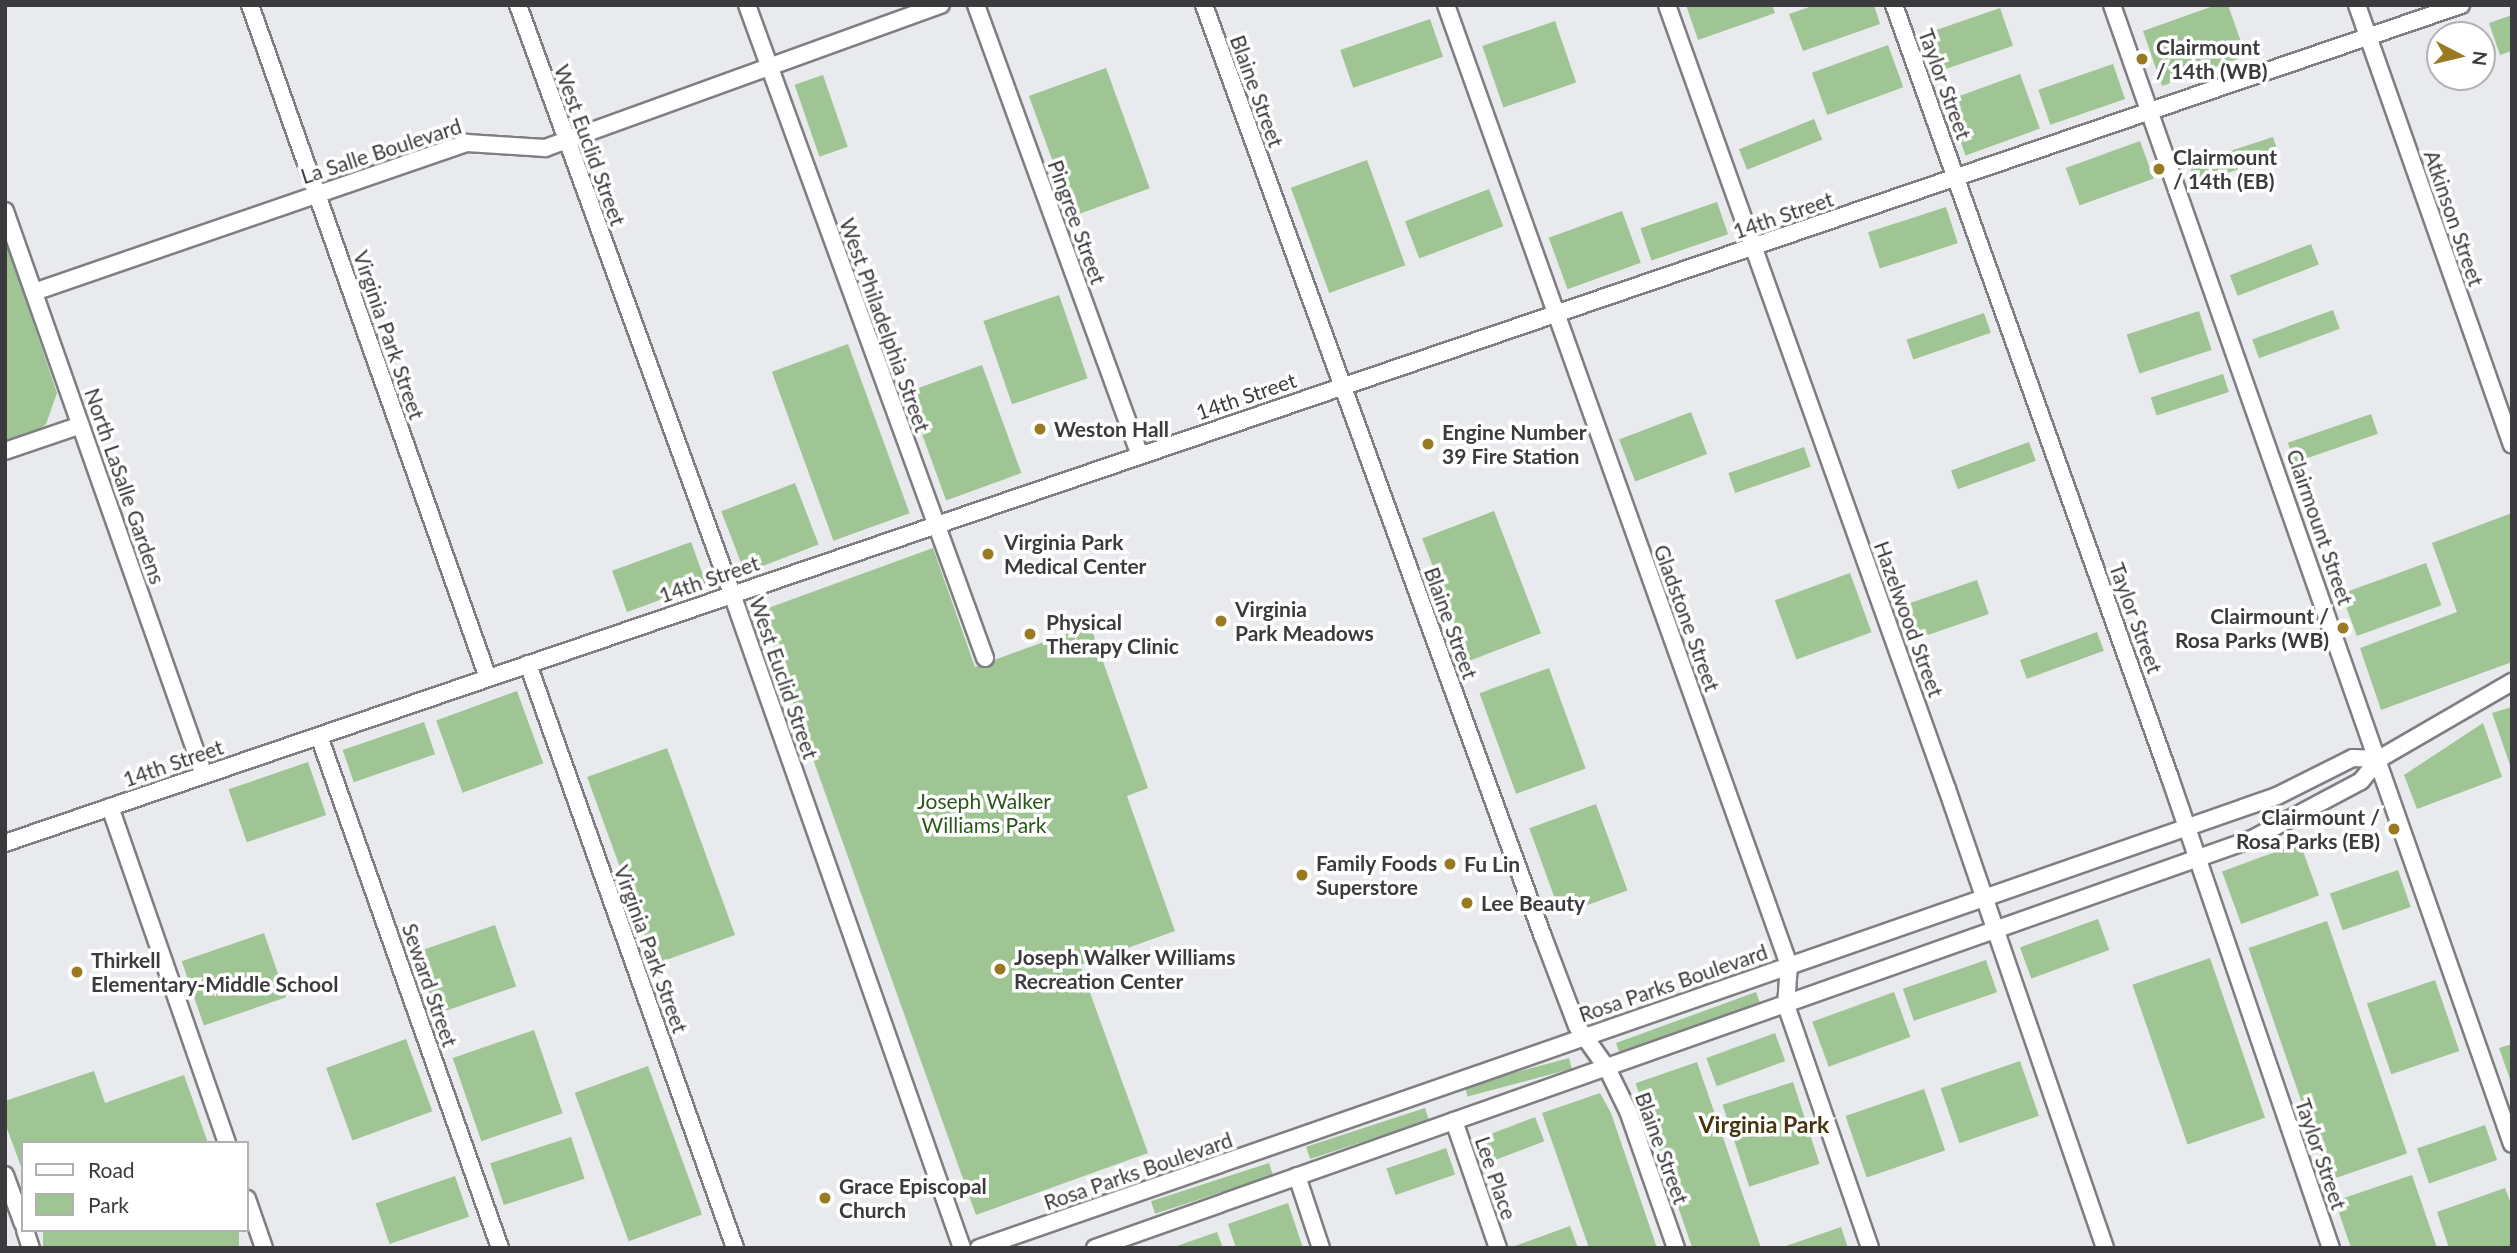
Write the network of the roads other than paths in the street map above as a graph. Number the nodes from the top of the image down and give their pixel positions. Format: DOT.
graph roads {
  1 [pos="250,5"];
  2 [pos="518,5"];
  3 [pos="747,5"];
  4 [pos="941,5"];
  5 [pos="975,5"];
  6 [pos="1204,5"];
  7 [pos="1446,5"];
  8 [pos="1667,5"];
  9 [pos="1894,5"];
  10 [pos="2112,5"];
  11 [pos="2357,5"];
  12 [pos="2461,5"];
  13 [pos="2369,38"];
  14 [pos="769,66"];
  15 [pos="2150,111"];
  16 [pos="565,141"];
  17 [pos="1956,178"];
  18 [pos="317,194"];
  19 [pos="5,211"];
  20 [pos="1754,247"];
  21 [pos="34,292"];
  22 [pos="1557,314"];
  23 [pos="1342,385"];
  24 [pos="81,425"];
  25 [pos="2512,444"];
  26 [pos="5,451"];
  27 [pos="1139,454"];
  28 [pos="936,524"];
  29 [pos="732,594"];
  30 [pos="985,658"];
  31 [pos="528,664"];
  32 [pos="488,678"];
  33 [pos="2512,682"];
  34 [pos="319,736"];
  35 [pos="2379,759"];
  36 [pos="204,775"];
  37 [pos="110,807"];
  38 [pos="2187,827"];
  39 [pos="5,843"];
  40 [pos="2198,860"];
  41 [pos="1985,896"];
  42 [pos="1996,931"];
  43 [pos="1789,965"];
  44 [pos="1786,1005"];
  45 [pos="1585,1037"];
  46 [pos="1607,1068"];
  47 [pos="1454,1121"];
  48 [pos="226,1141"];
  49 [pos="2512,1144"];
  50 [pos="5,1175"];
  51 [pos="1297,1176"];
  52 [pos="248,1202"];
  53 [pos="10,1203"];
  54 [pos="21,1221"];
  55 [pos="1141,1231"];
  56 [pos="264,1248"];
  57 [pos="500,1248"];
  58 [pos="735,1248"];
  59 [pos="962,1248"];
  60 [pos="979,1248"];
  61 [pos="1095,1248"];
  62 [pos="1146,1248"];
  63 [pos="1321,1248"];
  64 [pos="1498,1248"];
  65 [pos="1676,1248"];
  66 [pos="1870,1248"];
  67 [pos="2105,1248"];
  68 [pos="2331,1248"];
  1 -- 18 [label="street, Virginia Park Street"];
  2 -- 16 [label="street, West Euclid Street"];
  3 -- 14 [label="street, West Philadelphia Street"];
  4 -- 14 [label="street, La Salle Boulevard"];
  5 -- 27 [label="street, Pingree Street"];
  6 -- 23 [label="street, Blaine Street"];
  7 -- 22 [label="street, Gladstone Street"];
  8 -- 20 [label="street, Hazelwood Street"];
  9 -- 17 [label="street, Taylor Street"];
  10 -- 15 [label="street, Clairmount Street"];
  11 -- 13 [label="street, Atkinson Street"];
  12 -- 13 [label="street, 14th Street"];
  13 -- 15 [label="street, 14th Street"];
  13 -- 25 [label="street, Atkinson Street"];
  14 -- 16 [label="street, La Salle Boulevard"];
  14 -- 28 [label="street, West Philadelphia Street"];
  15 -- 17 [label="street, 14th Street"];
  15 -- 35 [label="street, Clairmount Street"];
  16 -- 18 [label="street, La Salle Boulevard"];
  16 -- 29 [label="street, West Euclid Street"];
  17 -- 20 [label="street, 14th Street"];
  17 -- 38 [label="street, Taylor Street"];
  18 -- 21 [label="street, La Salle Boulevard"];
  18 -- 32 [label="street, Virginia Park Street"];
  19 -- 21 [label="street, North LaSalle Gardens"];
  20 -- 22 [label="street, 14th Street"];
  20 -- 41 [label="street, Hazelwood Street"];
  21 -- 24 [label="street, North LaSalle Gardens"];
  22 -- 23 [label="street, 14th Street"];
  22 -- 43 [label="street, Gladstone Street"];
  23 -- 27 [label="street, 14th Street"];
  23 -- 45 [label="street, Blaine Street"];
  24 -- 26 [label="street"];
  24 -- 36 [label="street, North LaSalle Gardens"];
  27 -- 28 [label="street, 14th Street"];
  28 -- 29 [label="street, 14th Street"];
  28 -- 30 [label="street, West Philadelphia Street"];
  29 -- 31 [label="street, 14th Street"];
  29 -- 59 [label="street, West Euclid Street"];
  31 -- 32 [label="street, 14th Street"];
  31 -- 58 [label="street, Virginia Park Street"];
  32 -- 34 [label="street, 14th Street"];
  33 -- 35 [label="street, Rosa Parks Boulevard"];
  34 -- 36 [label="street, 14th Street"];
  34 -- 57 [label="street, Seward Street"];
  35 -- 38 [label="street, Rosa Parks Boulevard"];
  35 -- 40 [label="street, Rosa Parks Boulevard"];
  35 -- 49 [label="street, Clairmount Street"];
  36 -- 37 [label="street, 14th Street"];
  37 -- 39 [label="street, 14th Street"];
  37 -- 48 [label="street"];
  38 -- 40 [label="street, Taylor Street"];
  38 -- 41 [label="street, Rosa Parks Boulevard"];
  40 -- 42 [label="street, Rosa Parks Boulevard"];
  40 -- 68 [label="street, Taylor Street"];
  41 -- 42 [label="street, Hazelwood Street"];
  41 -- 43 [label="street, Rosa Parks Boulevard"];
  42 -- 44 [label="street, Rosa Parks Boulevard"];
  42 -- 67 [label="street, Hazelwood Street"];
  43 -- 44 [label="street, Gladstone Street"];
  43 -- 45 [label="street, Rosa Parks Boulevard"];
  44 -- 46 [label="street, Rosa Parks Boulevard"];
  44 -- 66 [label="street, Gladstone Street"];
  45 -- 46 [label="street, Blaine Street"];
  45 -- 60 [label="street, Rosa Parks Boulevard"];
  46 -- 47 [label="street, Rosa Parks Boulevard"];
  46 -- 65 [label="street, Blaine Street"];
  47 -- 51 [label="street, Rosa Parks Boulevard"];
  47 -- 64 [label="street, Lee Place"];
  50 -- 53 [label="street"];
  51 -- 55 [label="street, Rosa Parks Boulevard"];
  51 -- 63 [label="street"];
  52 -- 56 [label="street"];
  53 -- 54 [label="street"];
  55 -- 61 [label="street, Rosa Parks Boulevard"];
  55 -- 62 [label="street"];
}
